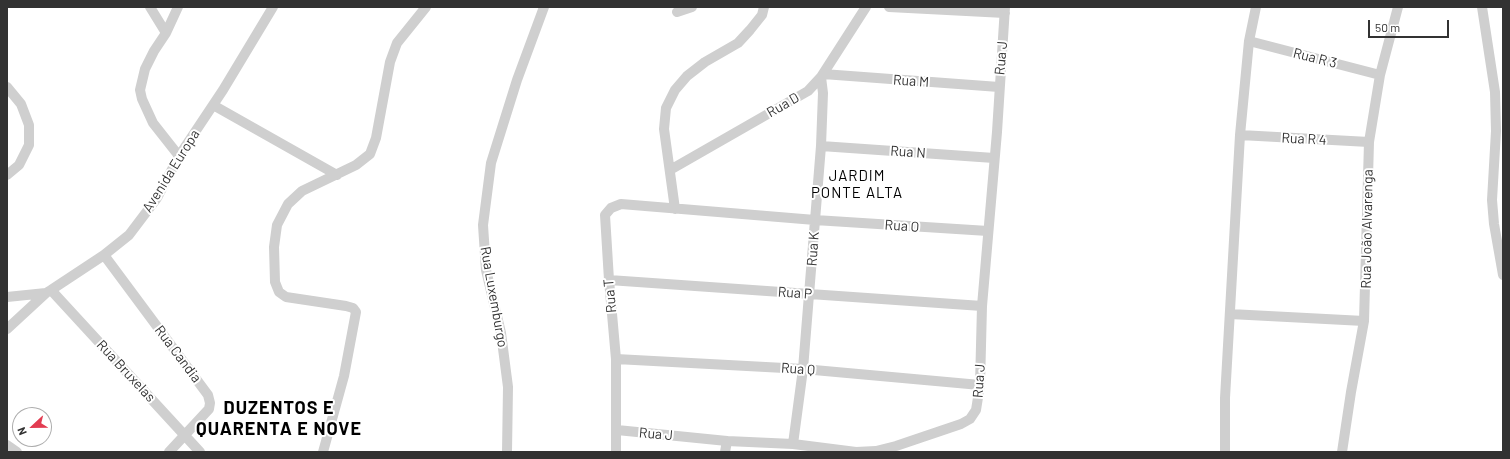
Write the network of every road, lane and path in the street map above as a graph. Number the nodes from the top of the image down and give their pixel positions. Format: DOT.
graph roads {
  1 [pos="150,7"];
  2 [pos="178,7"];
  3 [pos="273,7"];
  4 [pos="426,7"];
  5 [pos="544,7"];
  6 [pos="692,7"];
  7 [pos="764,7"];
  8 [pos="866,7"];
  9 [pos="889,7"];
  10 [pos="1256,7"];
  11 [pos="1398,7"];
  12 [pos="1482,7"];
  13 [pos="1005,10"];
  14 [pos="677,12"];
  15 [pos="166,32"];
  16 [pos="1249,41"];
  17 [pos="1380,74"];
  18 [pos="822,76"];
  19 [pos="7,87"];
  20 [pos="999,87"];
  21 [pos="213,105"];
  22 [pos="1240,135"];
  23 [pos="1368,142"];
  24 [pos="822,146"];
  25 [pos="179,156"];
  26 [pos="994,158"];
  27 [pos="670,170"];
  28 [pos="7,175"];
  29 [pos="337,175"];
  30 [pos="675,209"];
  31 [pos="815,220"];
  32 [pos="988,231"];
  33 [pos="104,255"];
  34 [pos="1503,275"];
  35 [pos="609,280"];
  36 [pos="49,292"];
  37 [pos="810,294"];
  38 [pos="7,297"];
  39 [pos="982,306"];
  40 [pos="1230,314"];
  41 [pos="1364,321"];
  42 [pos="7,329"];
  43 [pos="616,359"];
  44 [pos="803,368"];
  45 [pos="980,385"];
  46 [pos="617,430"];
  47 [pos="185,436"];
  48 [pos="727,441"];
  49 [pos="793,444"];
  50 [pos="7,445"];
  51 [pos="17,452"];
  52 [pos="169,452"];
  53 [pos="200,452"];
  54 [pos="322,452"];
  55 [pos="507,452"];
  56 [pos="616,452"];
  57 [pos="725,452"];
  58 [pos="1225,452"];
  59 [pos="1342,452"];
  1 -- 15 [label="street"];
  2 -- 15 [label="street"];
  3 -- 21 [label="street, Avenida Europa"];
  4 -- 29 [label="street"];
  5 -- 55 [label="street, Rua Luxemburgo"];
  6 -- 14 [label="street"];
  7 -- 27 [label="street"];
  8 -- 18 [label="street, Rua D"];
  9 -- 13 [label="street"];
  10 -- 16 [label="street"];
  11 -- 17 [label="street, Rua João Alvarenga"];
  12 -- 34 [label="street"];
  13 -- 20 [label="street, Rua J"];
  15 -- 25 [label="street"];
  16 -- 17 [label="street, Rua R 3"];
  16 -- 22 [label="street"];
  17 -- 23 [label="street, Rua João Alvarenga"];
  18 -- 20 [label="street, Rua M"];
  18 -- 24 [label="street, Rua K"];
  18 -- 27 [label="street, Rua D"];
  19 -- 28 [label="street"];
  20 -- 26 [label="street, Rua J"];
  21 -- 25 [label="street, Avenida Europa"];
  21 -- 29 [label="street"];
  22 -- 23 [label="street, Rua R 4"];
  22 -- 40 [label="street"];
  23 -- 41 [label="street, Rua João Alvarenga"];
  24 -- 26 [label="street, Rua N"];
  24 -- 31 [label="street, Rua K"];
  25 -- 33 [label="street, Avenida Europa"];
  26 -- 32 [label="street, Rua J"];
  27 -- 30 [label="street"];
  29 -- 54 [label="street"];
  30 -- 31 [label="street, Rua T"];
  30 -- 35 [label="street, Rua T"];
  31 -- 32 [label="street, Rua O"];
  31 -- 37 [label="street, Rua K"];
  32 -- 39 [label="street, Rua J"];
  33 -- 36 [label="street, Avenida Europa"];
  33 -- 47 [label="street, Rua Candia"];
  35 -- 37 [label="street, Rua P"];
  35 -- 43 [label="street, Rua T"];
  36 -- 38 [label="street, Avenida Europa"];
  36 -- 42 [label="street"];
  36 -- 47 [label="street, Rua Bruxelas"];
  37 -- 39 [label="street, Rua P"];
  37 -- 44 [label="street, Rua K"];
  39 -- 45 [label="street, Rua J"];
  40 -- 41 [label="street"];
  40 -- 58 [label="street"];
  41 -- 59 [label="street, Rua João Alvarenga"];
  43 -- 44 [label="street, Rua Q"];
  43 -- 46 [label="street, Rua T"];
  44 -- 45 [label="street, Rua Q"];
  44 -- 49 [label="street, Rua K"];
  45 -- 49 [label="street, Rua J"];
  46 -- 48 [label="street, Rua J"];
  46 -- 56 [label="street, Rua T"];
  47 -- 52 [label="street, Rua Candia"];
  47 -- 53 [label="street, Rua Bruxelas"];
  48 -- 49 [label="street, Rua J"];
  48 -- 57 [label="street"];
  50 -- 51 [label="street"];
}
